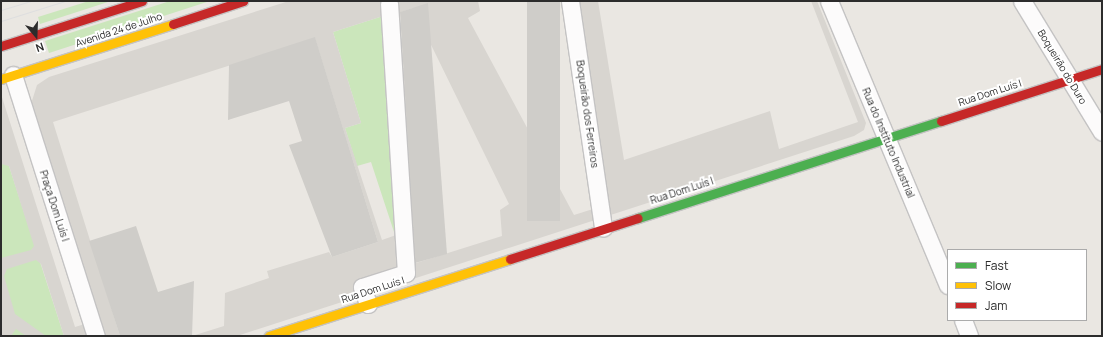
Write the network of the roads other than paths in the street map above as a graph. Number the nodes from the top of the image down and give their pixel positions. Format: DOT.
graph roads {
  1 [pos="142,1"];
  2 [pos="243,1"];
  3 [pos="570,1"];
  4 [pos="829,1"];
  5 [pos="1022,1"];
  6 [pos="389,4"];
  7 [pos="3,48"];
  8 [pos="1102,68"];
  9 [pos="8,74"];
  10 [pos="1070,79"];
  11 [pos="1102,132"];
  12 [pos="886,138"];
  13 [pos="603,228"];
  14 [pos="947,283"];
  15 [pos="368,304"];
  16 [pos="963,321"];
  17 [pos="96,336"];
  18 [pos="269,336"];
  19 [pos="970,336"];
  1 -- 7 [label="street, Avenida 24 de Julho"];
  2 -- 9 [label="street, Avenida 24 de Julho"];
  3 -- 13 [label="street, Boqueirão dos Ferreiros"];
  4 -- 12 [label="street, Rua do Instituto Industrial"];
  5 -- 10 [label="street, Boqueirão do Duro"];
  6 -- 15 [label="street"];
  8 -- 10 [label="street, Rua Dom Luís I"];
  9 -- 17 [label="street, Praça Dom Luís I"];
  10 -- 11 [label="street, Boqueirão do Duro"];
  10 -- 12 [label="street, Rua Dom Luís I"];
  12 -- 13 [label="street, Rua Dom Luís I"];
  12 -- 14 [label="street, Rua do Instituto Industrial"];
  13 -- 15 [label="street, Rua Dom Luís I"];
  15 -- 18 [label="street, Rua Dom Luís I"];
  16 -- 19 [label="street"];
}
